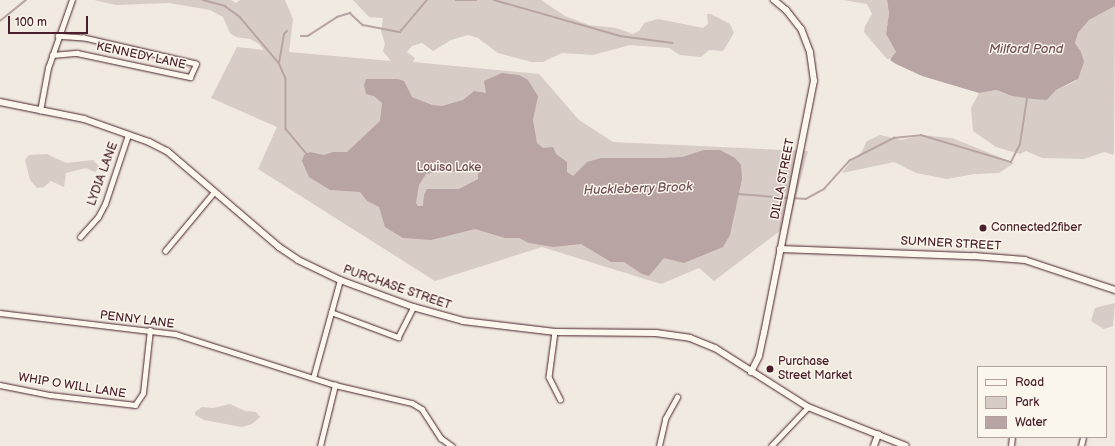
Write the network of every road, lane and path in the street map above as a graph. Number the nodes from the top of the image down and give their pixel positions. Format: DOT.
graph roads {
  1 [pos="72,0"];
  2 [pos="774,0"];
  3 [pos="58,36"];
  4 [pos="52,55"];
  5 [pos="0,102"];
  6 [pos="40,111"];
  7 [pos="128,135"];
  8 [pos="214,192"];
  9 [pos="80,237"];
  10 [pos="780,249"];
  11 [pos="165,250"];
  12 [pos="340,280"];
  13 [pos="1115,290"];
  14 [pos="413,307"];
  15 [pos="331,312"];
  16 [pos="0,313"];
  17 [pos="150,330"];
  18 [pos="555,332"];
  19 [pos="751,372"];
  20 [pos="313,378"];
  21 [pos="0,385"];
  22 [pos="335,385"];
  23 [pos="677,397"];
  24 [pos="560,399"];
  25 [pos="808,407"];
  26 [pos="878,435"];
  27 [pos="320,446"];
  28 [pos="452,446"];
  29 [pos="659,446"];
  30 [pos="770,446"];
  31 [pos="874,446"];
  32 [pos="906,446"];
  1 -- 3 [label="street"];
  2 -- 10 [label="main road, DILLA STREET"];
  3 -- 4 [label="street"];
  3 -- 4 [label="street, KENNEDY LANE"];
  4 -- 6 [label="street"];
  5 -- 6 [label="main road, PURCHASE STREET"];
  6 -- 7 [label="main road, PURCHASE STREET"];
  7 -- 8 [label="main road, PURCHASE STREET"];
  7 -- 9 [label="street, LYDIA LANE"];
  8 -- 11 [label="street"];
  8 -- 12 [label="main road, PURCHASE STREET"];
  10 -- 13 [label="street, SUMNER STREET"];
  10 -- 19 [label="main road, DILLA STREET"];
  12 -- 14 [label="main road, PURCHASE STREET"];
  12 -- 15 [label="street"];
  14 -- 15 [label="street"];
  14 -- 18 [label="main road, PURCHASE STREET"];
  15 -- 20 [label="street"];
  16 -- 17 [label="street, PENNY LANE"];
  17 -- 20 [label="street, PENNY LANE"];
  17 -- 21 [label="street, WHIP O WILL LANE"];
  18 -- 19 [label="main road, PURCHASE STREET"];
  18 -- 24 [label="street"];
  19 -- 25 [label="main road, PURCHASE STREET"];
  20 -- 22 [label="street, PENNY LANE"];
  22 -- 27 [label="street"];
  22 -- 28 [label="street, PENNY LANE"];
  23 -- 29 [label="street"];
  25 -- 26 [label="main road, PURCHASE STREET"];
  25 -- 30 [label="street"];
  26 -- 31 [label="street"];
  26 -- 32 [label="main road, PURCHASE STREET"];
}
